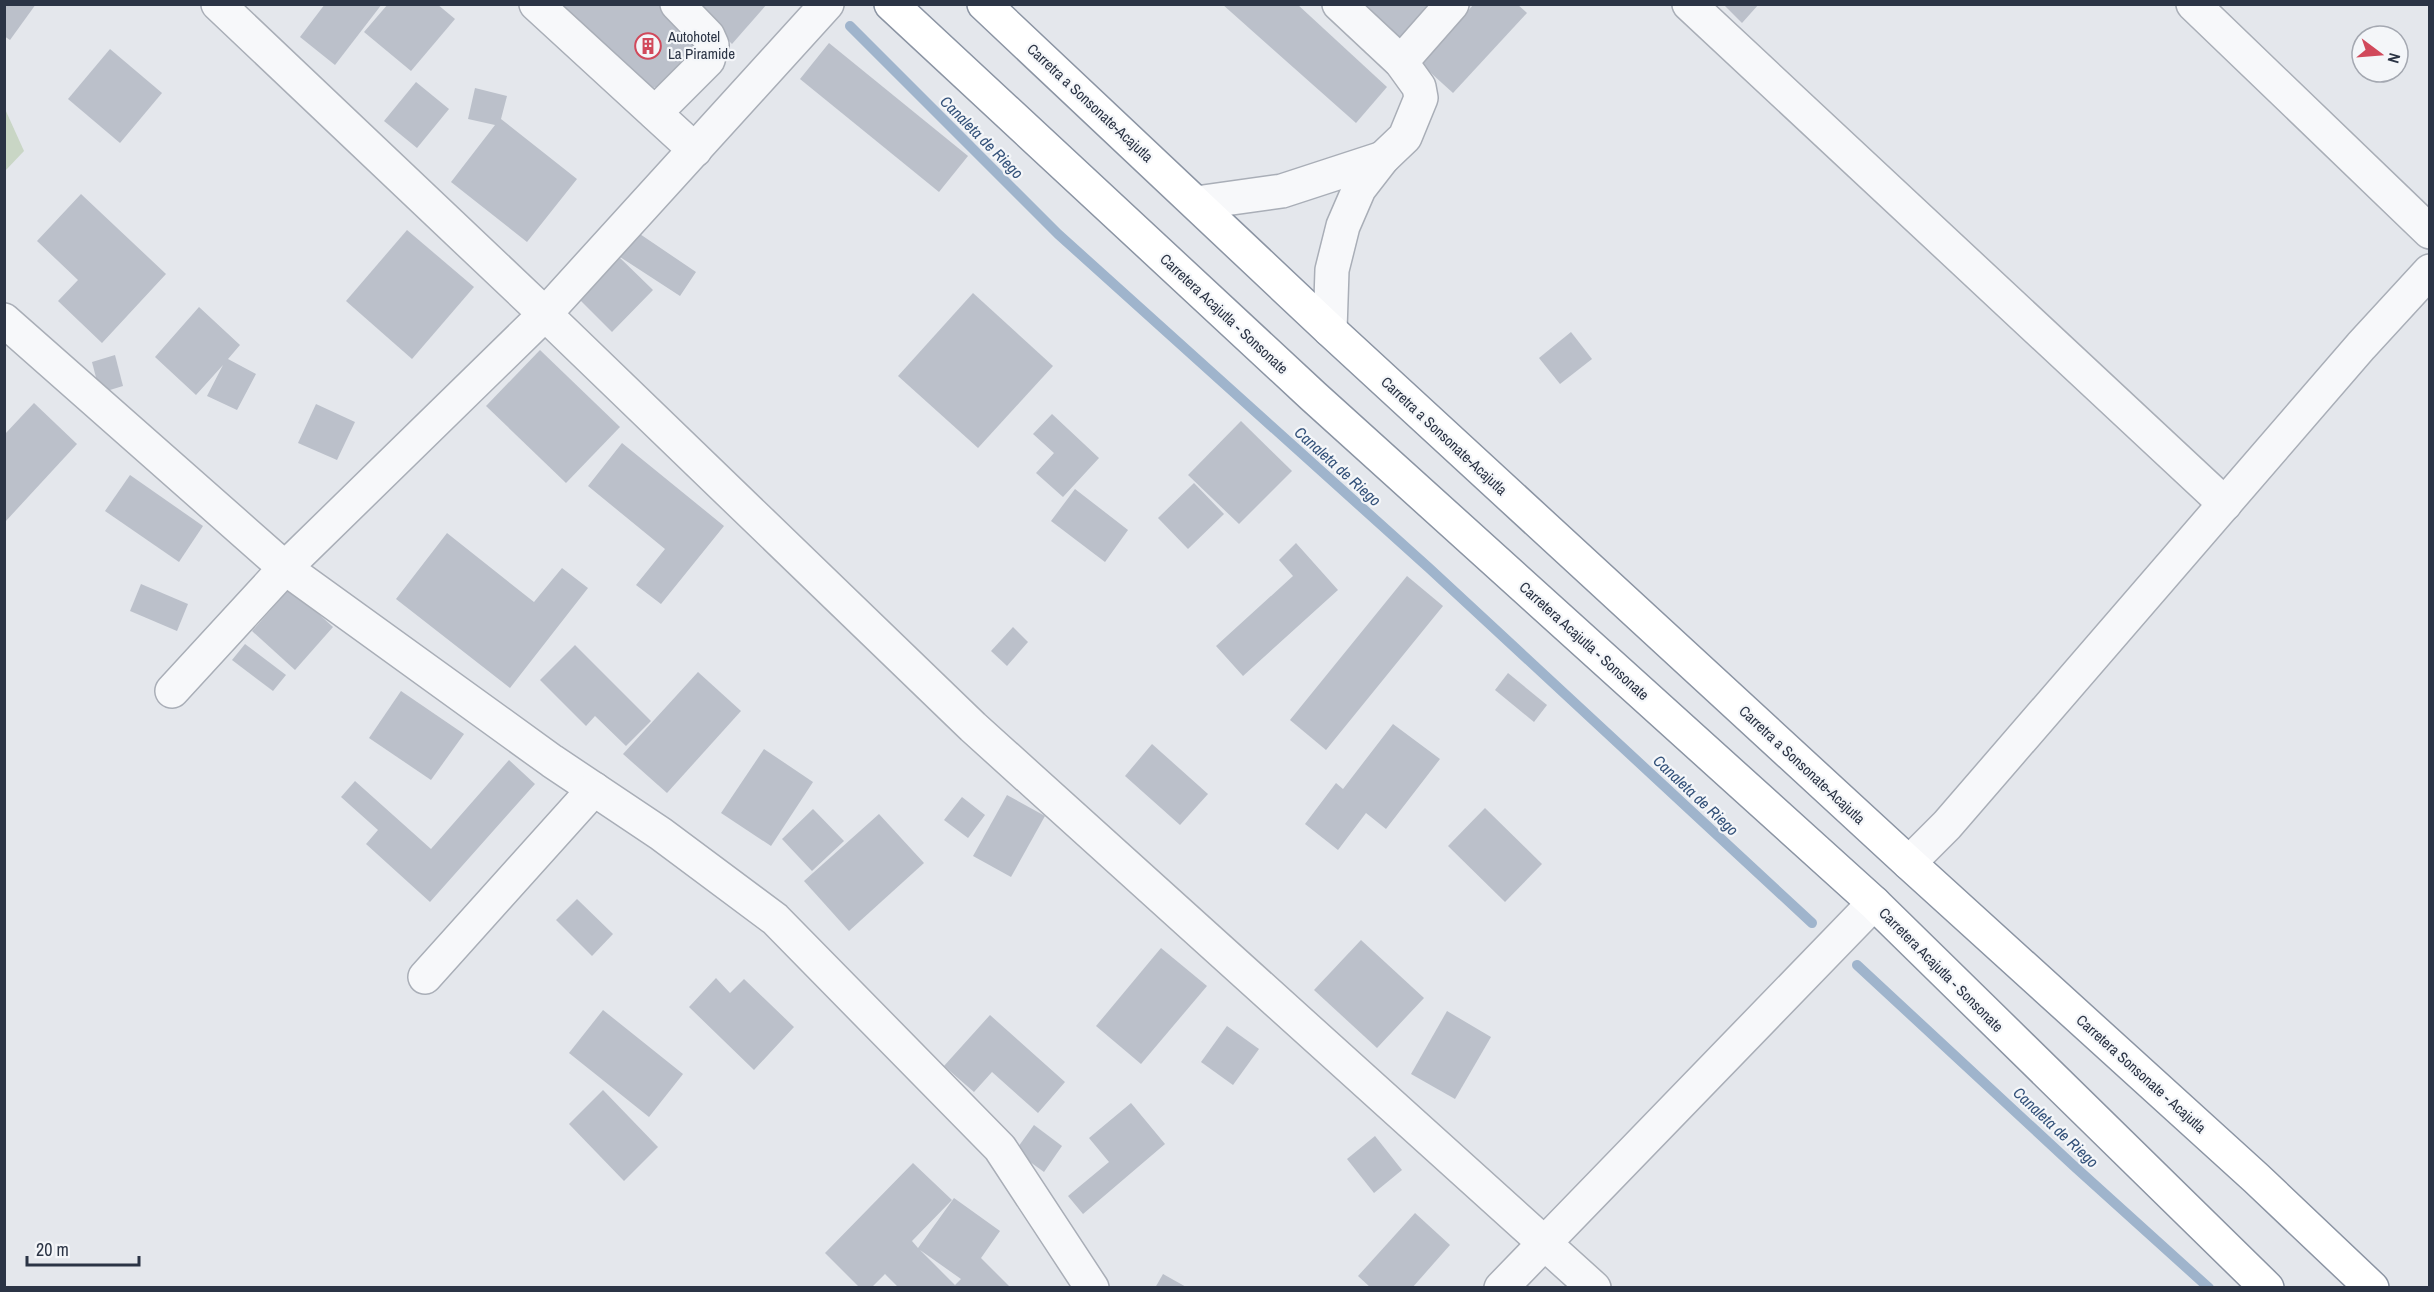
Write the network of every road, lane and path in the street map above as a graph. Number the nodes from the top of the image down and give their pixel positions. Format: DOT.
graph roads {
  1 [pos="218,4"];
  2 [pos="536,4"];
  3 [pos="677,4"];
  4 [pos="828,4"];
  5 [pos="891,4"];
  6 [pos="984,4"];
  7 [pos="1339,4"];
  8 [pos="1452,4"];
  9 [pos="1689,4"];
  10 [pos="2193,4"];
  11 [pos="1401,62"];
  12 [pos="655,113"];
  13 [pos="695,150"];
  14 [pos="1383,158"];
  15 [pos="1196,203"];
  16 [pos="2430,232"];
  17 [pos="2430,271"];
  18 [pos="545,314"];
  19 [pos="4,320"];
  20 [pos="1330,330"];
  21 [pos="2225,504"];
  22 [pos="285,567"];
  23 [pos="172,691"];
  24 [pos="594,789"];
  25 [pos="1909,863"];
  26 [pos="1874,903"];
  27 [pos="425,977"];
  28 [pos="1543,1244"];
  29 [pos="1092,1287"];
  30 [pos="1501,1287"];
  31 [pos="1594,1287"];
  32 [pos="2267,1287"];
  33 [pos="2372,1287"];
  1 -- 18 [label="street"];
  2 -- 12 [label="street"];
  3 -- 12 [label="street"];
  4 -- 13 [label="street"];
  5 -- 26 [label="highway, Carretera Acajutla - Sonsonate"];
  6 -- 15 [label="highway, Carretra a Sonsonate-Acajutla"];
  7 -- 11 [label="street"];
  8 -- 11 [label="street"];
  9 -- 21 [label="street"];
  10 -- 16 [label="street"];
  11 -- 14 [label="street"];
  12 -- 13 [label="street"];
  13 -- 18 [label="street"];
  14 -- 15 [label="street"];
  14 -- 20 [label="street"];
  15 -- 20 [label="highway, Carretra a Sonsonate-Acajutla"];
  17 -- 21 [label="street"];
  18 -- 22 [label="street"];
  18 -- 28 [label="street"];
  19 -- 22 [label="street"];
  20 -- 25 [label="highway, Carretra a Sonsonate-Acajutla"];
  21 -- 25 [label="street"];
  22 -- 23 [label="street"];
  22 -- 24 [label="street"];
  24 -- 27 [label="street"];
  24 -- 29 [label="street"];
  25 -- 33 [label="highway, Carretera Sonsonate - Acajutla"];
  26 -- 28 [label="street"];
  26 -- 32 [label="highway, Carretera Acajutla - Sonsonate"];
  28 -- 30 [label="street"];
  28 -- 31 [label="street"];
}
